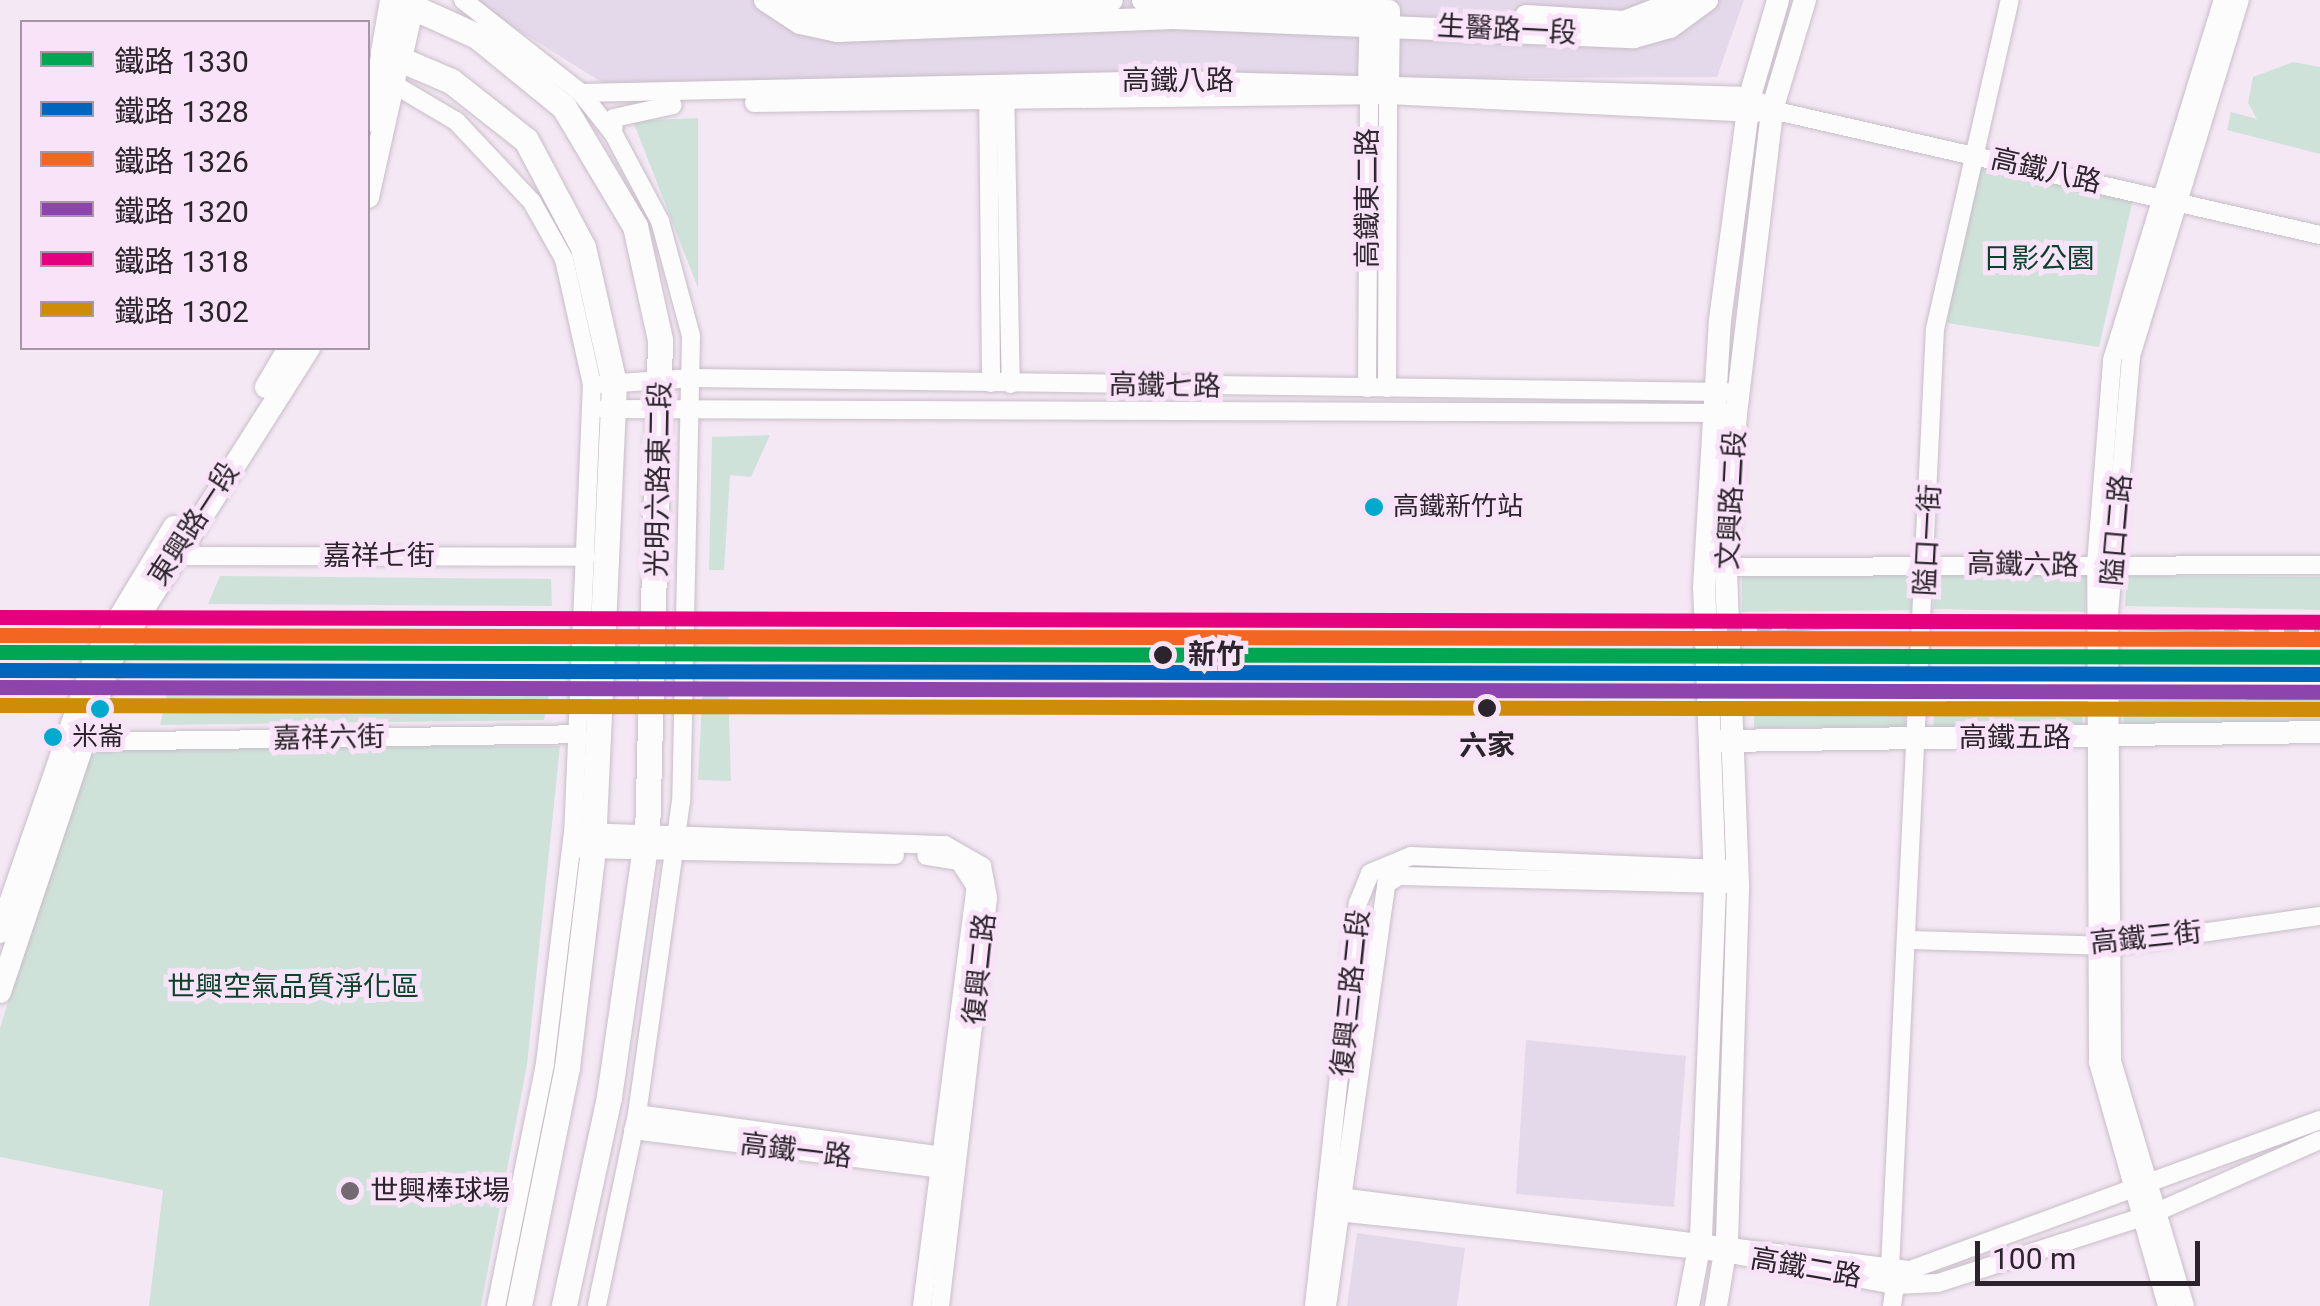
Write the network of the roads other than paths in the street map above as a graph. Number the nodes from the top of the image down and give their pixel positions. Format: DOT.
graph roads {
  1 [pos="463,0"];
  2 [pos="765,0"];
  3 [pos="791,0"];
  4 [pos="1112,0"];
  5 [pos="1143,0"];
  6 [pos="1681,0"];
  7 [pos="1708,0"];
  8 [pos="1778,0"];
  9 [pos="1804,0"];
  10 [pos="2010,0"];
  11 [pos="2222,0"];
  12 [pos="2240,0"];
  13 [pos="403,1"];
  14 [pos="1006,14"];
  15 [pos="1380,15"];
  16 [pos="389,67"];
  17 [pos="997,88"];
  18 [pos="1378,89"];
  19 [pos="581,94"];
  20 [pos="1749,106"];
  21 [pos="1772,110"];
  22 [pos="370,117"];
  23 [pos="614,133"];
  24 [pos="1970,154"];
  25 [pos="370,185"];
  26 [pos="2164,198"];
  27 [pos="2320,235"];
  28 [pos="288,350"];
  29 [pos="308,350"];
  30 [pos="694,378"];
  31 [pos="661,380"];
  32 [pos="603,384"];
  33 [pos="991,384"];
  34 [pos="1011,384"];
  35 [pos="1377,388"];
  36 [pos="1726,403"];
  37 [pos="694,408"];
  38 [pos="604,409"];
  39 [pos="661,409"];
  40 [pos="171,556"];
  41 [pos="586,557"];
  42 [pos="1928,564"];
  43 [pos="2320,565"];
  44 [pos="2104,566"];
  45 [pos="1726,567"];
  46 [pos="2320,688"];
  47 [pos="1708,691"];
  48 [pos="2104,691"];
  49 [pos="1734,692"];
  50 [pos="1920,692"];
  51 [pos="2320,732"];
  52 [pos="576,734"];
  53 [pos="2106,738"];
  54 [pos="1919,739"];
  55 [pos="1735,741"];
  56 [pos="81,742"];
  57 [pos="1709,742"];
  58 [pos="583,840"];
  59 [pos="646,841"];
  60 [pos="676,843"];
  61 [pos="1726,876"];
  62 [pos="2320,916"];
  63 [pos="0,932"];
  64 [pos="1911,940"];
  65 [pos="2104,946"];
  66 [pos="0,992"];
  67 [pos="2320,1120"];
  68 [pos="635,1122"];
  69 [pos="2320,1140"];
  70 [pos="950,1164"];
  71 [pos="2138,1194"];
  72 [pos="1337,1204"];
  73 [pos="2145,1217"];
  74 [pos="1700,1245"];
  75 [pos="1726,1247"];
  76 [pos="1892,1277"];
  77 [pos="496,1306"];
  78 [pos="520,1306"];
  79 [pos="564,1306"];
  80 [pos="596,1306"];
  81 [pos="922,1306"];
  82 [pos="940,1306"];
  83 [pos="1314,1306"];
  84 [pos="1327,1306"];
  85 [pos="1688,1306"];
  86 [pos="1716,1306"];
  87 [pos="1892,1306"];
  88 [pos="2167,1306"];
  89 [pos="2184,1306"];
  1 -- 19 [label="street, 光明六路東二段"];
  2 -- 14 [label="street, 生醫路一段"];
  3 -- 14 [label="street, 生醫路一段"];
  4 -- 14 [label="street, 生醫路一段"];
  5 -- 15 [label="street, 生醫路一段"];
  6 -- 15 [label="street, 生醫路一段"];
  7 -- 15 [label="street, 生醫路一段"];
  8 -- 20 [label="street, 文興路二段"];
  9 -- 21 [label="street, 文興路二段"];
  10 -- 24 [label="street, 隘口一街"];
  11 -- 26 [label="street, 隘口二路"];
  12 -- 26 [label="street, 隘口二路"];
  13 -- 16 [label="main road"];
  13 -- 31 [label="main road, 光明六路東二段"];
  14 -- 15 [label="street, 生醫路一段"];
  15 -- 18 [label="street, 高鐵東二路"];
  16 -- 22 [label="street"];
  16 -- 25 [label="street"];
  16 -- 32 [label="main road, 光明六路東二段"];
  17 -- 18 [label="street, 高鐵八路"];
  17 -- 19 [label="street, 高鐵八路"];
  17 -- 23 [label="street, 高鐵八路"];
  17 -- 33 [label="street"];
  17 -- 34 [label="street"];
  18 -- 20 [label="street, 高鐵八路"];
  18 -- 35 [label="street, 高鐵東二路"];
  19 -- 23 [label="street, 光明六路東二段"];
  20 -- 21 [label="street, 高鐵八路"];
  20 -- 36 [label="street, 文興路二段"];
  21 -- 24 [label="street, 高鐵八路"];
  21 -- 36 [label="street, 文興路二段"];
  23 -- 30 [label="street, 光明六路東二段"];
  24 -- 26 [label="street, 高鐵八路"];
  24 -- 42 [label="street, 隘口一街"];
  26 -- 27 [label="street, 高鐵八路"];
  26 -- 44 [label="street, 隘口二路"];
  28 -- 63 [label="street, 東興路一段"];
  29 -- 40 [label="street, 東興路一段"];
  30 -- 31 [label="street, 高鐵七路"];
  30 -- 33 [label="street, 高鐵七路"];
  30 -- 37 [label="street, 光明六路東二段"];
  31 -- 32 [label="street, 高鐵七路"];
  31 -- 39 [label="main road, 光明六路東二段"];
  32 -- 38 [label="main road, 光明六路東二段"];
  33 -- 34 [label="street, 高鐵七路"];
  34 -- 35 [label="street, 高鐵七路"];
  35 -- 36 [label="street, 高鐵七路"];
  36 -- 37 [label="street, 高鐵七路"];
  36 -- 45 [label="street, 文興路二段"];
  36 -- 47 [label="street, 文興路二段"];
  37 -- 39 [label="street, 高鐵七路"];
  37 -- 60 [label="street, 光明六路東二段"];
  38 -- 39 [label="street, 高鐵七路"];
  38 -- 41 [label="street, 光明六路東二段"];
  38 -- 58 [label="main road, 光明六路東二段"];
  39 -- 59 [label="main road, 光明六路東二段"];
  40 -- 41 [label="street, 嘉祥七街"];
  40 -- 56 [label="street, 東興路一段"];
  41 -- 52 [label="street, 光明六路東二段"];
  42 -- 44 [label="street, 高鐵六路"];
  42 -- 45 [label="street, 高鐵六路"];
  42 -- 50 [label="street, 隘口一街"];
  43 -- 44 [label="street, 高鐵六路"];
  44 -- 48 [label="street, 隘口二路"];
  45 -- 49 [label="street, 文興路二段"];
  46 -- 48 [label="street, 高鐵五路"];
  47 -- 49 [label="street, 高鐵五路"];
  47 -- 57 [label="street, 文興路二段"];
  48 -- 50 [label="street, 高鐵五路"];
  48 -- 53 [label="street, 隘口二路"];
  49 -- 50 [label="street, 高鐵五路"];
  49 -- 55 [label="street, 文興路二段"];
  50 -- 54 [label="street, 隘口一街"];
  51 -- 53 [label="street, 高鐵五路"];
  52 -- 56 [label="street, 嘉祥六街"];
  52 -- 58 [label="street, 光明六路東二段"];
  53 -- 54 [label="street, 高鐵五路"];
  53 -- 65 [label="street, 隘口二路"];
  54 -- 55 [label="street, 高鐵五路"];
  54 -- 64 [label="street, 隘口一街"];
  55 -- 57 [label="street, 高鐵五路"];
  55 -- 61 [label="street, 文興路二段"];
  56 -- 66 [label="street, 東興路一段"];
  57 -- 61 [label="street, 文興路二段"];
  58 -- 59 [label="street, 復興二路"];
  58 -- 77 [label="street, 光明六路東二段"];
  58 -- 78 [label="main road, 光明六路東二段"];
  59 -- 60 [label="street, 復興二路"];
  59 -- 79 [label="main road, 光明六路東二段"];
  60 -- 68 [label="street, 光明六路東二段"];
  60 -- 70 [label="street, 復興二路"];
  61 -- 72 [label="street, 復興三路二段"];
  61 -- 74 [label="street, 文興路二段"];
  61 -- 75 [label="street, 文興路二段"];
  62 -- 65 [label="street, 高鐵三街"];
  64 -- 65 [label="street, 高鐵三街"];
  64 -- 76 [label="street, 隘口一街"];
  65 -- 71 [label="street, 隘口二路"];
  67 -- 71 [label="street, 高鐵二路"];
  68 -- 70 [label="street, 高鐵一路"];
  68 -- 80 [label="street, 光明六路東二段"];
  69 -- 73 [label="street, 高鐵二路"];
  70 -- 81 [label="street, 復興二路"];
  70 -- 82 [label="street, 復興二路"];
  71 -- 73 [label="street, 隘口二路"];
  71 -- 76 [label="street, 高鐵二路"];
  72 -- 74 [label="street, 高鐵二路"];
  72 -- 83 [label="street, 復興三路二段"];
  72 -- 84 [label="street, 復興三路二段"];
  73 -- 76 [label="street, 高鐵二路"];
  73 -- 88 [label="street, 隘口二路"];
  73 -- 89 [label="street, 隘口二路"];
  74 -- 75 [label="street, 高鐵二路"];
  74 -- 85 [label="street, 文興路二段"];
  75 -- 76 [label="street, 高鐵二路"];
  75 -- 86 [label="street, 文興路二段"];
  76 -- 87 [label="street, 隘口一街"];
}
